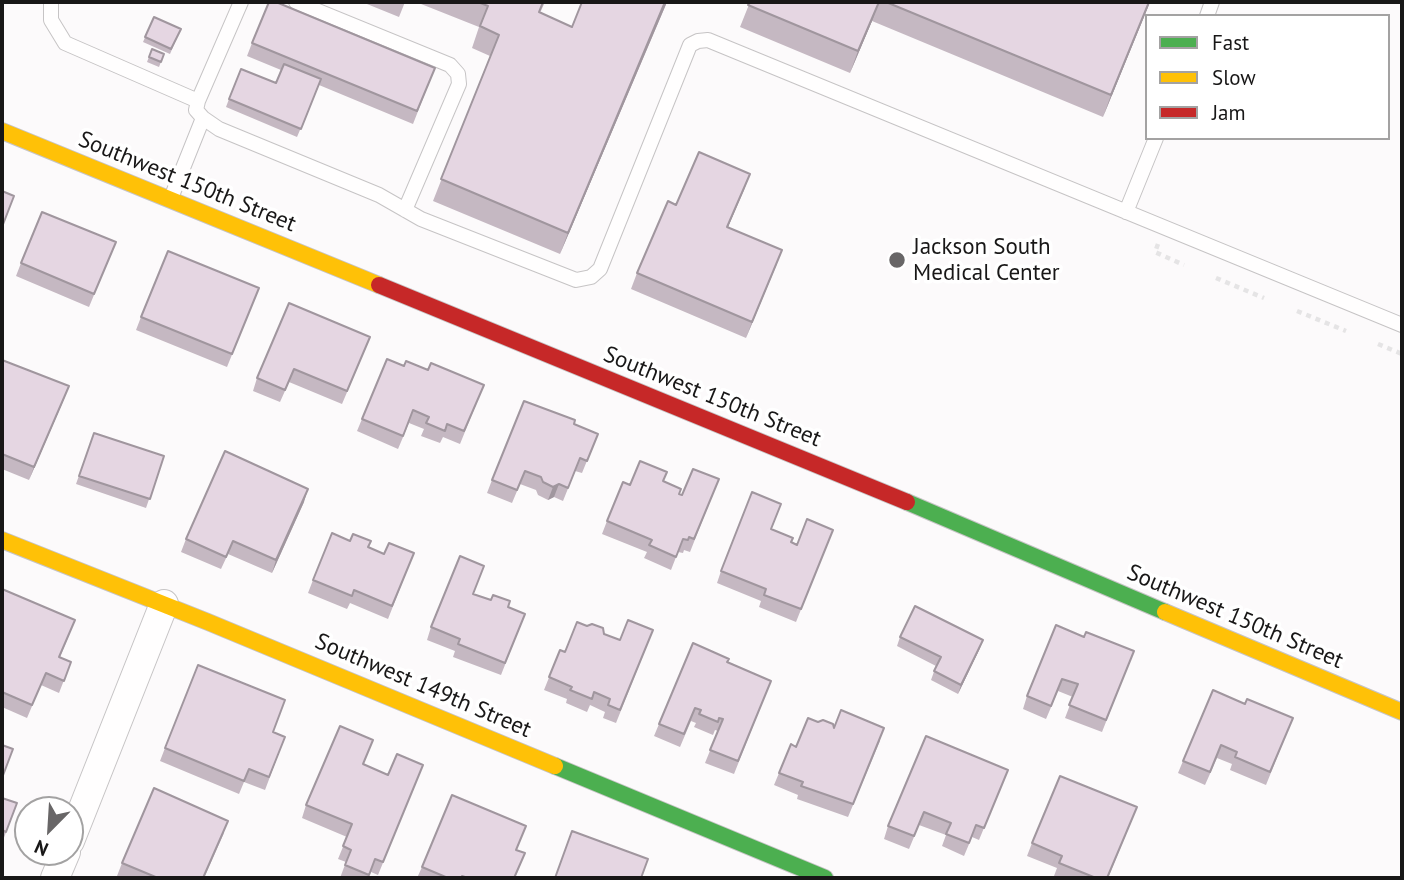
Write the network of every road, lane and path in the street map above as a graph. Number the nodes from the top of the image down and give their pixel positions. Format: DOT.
graph roads {
  1 [pos="51,2"];
  2 [pos="240,2"];
  3 [pos="296,2"];
  4 [pos="198,101"];
  5 [pos="203,118"];
  6 [pos="2,131"];
  7 [pos="1155,140"];
  8 [pos="170,200"];
  9 [pos="405,210"];
  10 [pos="1126,212"];
  11 [pos="1159,243"];
  12 [pos="1184,265"];
  13 [pos="1216,278"];
  14 [pos="1264,298"];
  15 [pos="1297,311"];
  16 [pos="1402,325"];
  17 [pos="1346,331"];
  18 [pos="1378,344"];
  19 [pos="1402,354"];
  20 [pos="2,540"];
  21 [pos="164,604"];
  22 [pos="1402,712"];
  23 [pos="84,806"];
  24 [pos="825,878"];
  1 -- 4 [label="lane"];
  2 -- 4 [label="lane"];
  3 -- 9 [label="lane"];
  4 -- 5 [label="lane"];
  5 -- 8 [label="lane"];
  5 -- 9 [label="lane"];
  6 -- 8 [label="street, Southwest 150th Street"];
  7 -- 10 [label="lane"];
  8 -- 22 [label="street, Southwest 150th Street"];
  9 -- 10 [label="lane"];
  10 -- 16 [label="lane"];
  11 -- 12 [label="path"];
  13 -- 14 [label="path"];
  15 -- 17 [label="path"];
  18 -- 19 [label="path"];
  20 -- 21 [label="street, Southwest 149th Street"];
  21 -- 23 [label="street"];
  21 -- 24 [label="street, Southwest 149th Street"];
}
